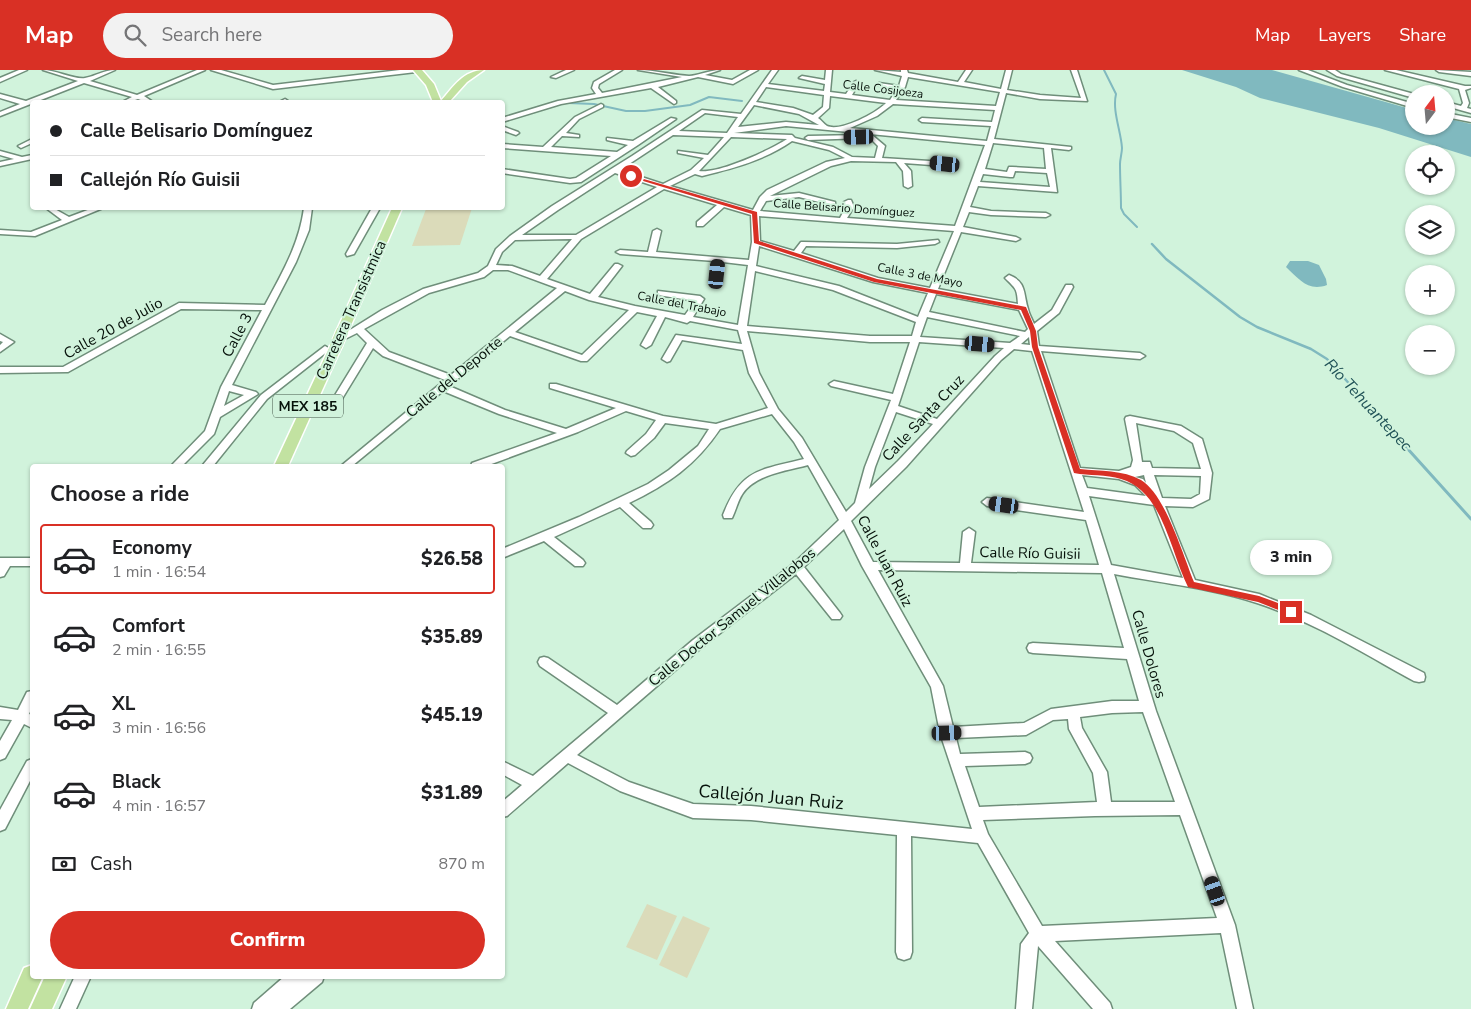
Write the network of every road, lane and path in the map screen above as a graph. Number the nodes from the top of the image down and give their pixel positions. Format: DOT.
graph roads {
  1 [pos="24,70"];
  2 [pos="46,70"];
  3 [pos="112,70"];
  4 [pos="199,70"];
  5 [pos="214,70"];
  6 [pos="416,70"];
  7 [pos="480,70"];
  8 [pos="571,70"];
  9 [pos="619,70"];
  10 [pos="641,70"];
  11 [pos="718,70"];
  12 [pos="755,70"];
  13 [pos="775,70"];
  14 [pos="829,70"];
  15 [pos="878,70"];
  16 [pos="929,70"];
  17 [pos="969,70"];
  18 [pos="1009,70"];
  19 [pos="1074,70"];
  20 [pos="1302,70"];
  21 [pos="1332,70"];
  22 [pos="1388,70"];
  23 [pos="1438,70"];
  24 [pos="905,73"];
  25 [pos="1420,73"];
  26 [pos="1456,73"];
  27 [pos="1471,74"];
  28 [pos="694,76"];
  29 [pos="554,77"];
  30 [pos="802,78"];
  31 [pos="924,78"];
  32 [pos="0,80"];
  33 [pos="464,80"];
  34 [pos="84,81"];
  35 [pos="427,82"];
  36 [pos="829,83"];
  37 [pos="856,83"];
  38 [pos="1405,83"];
  39 [pos="960,84"];
  40 [pos="764,85"];
  41 [pos="879,85"];
  42 [pos="653,86"];
  43 [pos="1469,86"];
  44 [pos="901,88"];
  45 [pos="1005,91"];
  46 [pos="828,94"];
  47 [pos="0,96"];
  48 [pos="600,96"];
  49 [pos="848,96"];
  50 [pos="138,97"];
  51 [pos="39,100"];
  52 [pos="130,100"];
  53 [pos="145,100"];
  54 [pos="436,100"];
  55 [pos="447,100"];
  56 [pos="674,102"];
  57 [pos="892,102"];
  58 [pos="753,103"];
  59 [pos="1405,103"];
  60 [pos="30,104"];
  61 [pos="601,106"];
  62 [pos="1455,107"];
  63 [pos="1000,108"];
  64 [pos="1463,109"];
  65 [pos="1471,111"];
  66 [pos="0,114"];
  67 [pos="742,116"];
  68 [pos="1455,116"];
  69 [pos="815,117"];
  70 [pos="505,119"];
  71 [pos="673,119"];
  72 [pos="922,120"];
  73 [pos="1471,120"];
  74 [pos="995,124"];
  75 [pos="824,126"];
  76 [pos="505,129"];
  77 [pos="845,129"];
  78 [pos="516,133"];
  79 [pos="674,133"];
  80 [pos="730,133"];
  81 [pos="560,134"];
  82 [pos="577,136"];
  83 [pos="872,137"];
  84 [pos="791,138"];
  85 [pos="609,139"];
  86 [pos="990,142"];
  87 [pos="30,143"];
  88 [pos="636,144"];
  89 [pos="21,146"];
  90 [pos="505,146"];
  91 [pos="1047,146"];
  92 [pos="1069,148"];
  93 [pos="545,149"];
  94 [pos="680,152"];
  95 [pos="0,153"];
  96 [pos="621,154"];
  97 [pos="30,157"];
  98 [pos="710,157"];
  99 [pos="635,158"];
  100 [pos="21,159"];
  101 [pos="851,159"];
  102 [pos="878,160"];
  103 [pos="898,160"];
  104 [pos="0,164"];
  105 [pos="945,164"];
  106 [pos="505,171"];
  107 [pos="615,171"];
  108 [pos="980,171"];
  109 [pos="1050,171"];
  110 [pos="694,172"];
  111 [pos="975,184"];
  112 [pos="664,186"];
  113 [pos="908,186"];
  114 [pos="763,199"];
  115 [pos="848,202"];
  116 [pos="723,204"];
  117 [pos="832,204"];
  118 [pos="966,209"];
  119 [pos="52,210"];
  120 [pos="94,210"];
  121 [pos="308,210"];
  122 [pos="375,210"];
  123 [pos="396,210"];
  124 [pos="755,213"];
  125 [pos="1046,215"];
  126 [pos="68,220"];
  127 [pos="842,220"];
  128 [pos="700,224"];
  129 [pos="657,231"];
  130 [pos="0,232"];
  131 [pos="958,232"];
  132 [pos="578,237"];
  133 [pos="513,238"];
  134 [pos="1016,239"];
  135 [pos="756,242"];
  136 [pos="936,242"];
  137 [pos="620,252"];
  138 [pos="350,254"];
  139 [pos="652,254"];
  140 [pos="796,254"];
  141 [pos="718,259"];
  142 [pos="618,266"];
  143 [pos="753,266"];
  144 [pos="491,267"];
  145 [pos="717,274"];
  146 [pos="1009,278"];
  147 [pos="542,279"];
  148 [pos="1069,287"];
  149 [pos="563,288"];
  150 [pos="932,291"];
  151 [pos="660,293"];
  152 [pos="592,298"];
  153 [pos="268,308"];
  154 [pos="1023,308"];
  155 [pos="635,309"];
  156 [pos="662,314"];
  157 [pos="922,318"];
  158 [pos="688,320"];
  159 [pos="358,328"];
  160 [pos="742,328"];
  161 [pos="1030,333"];
  162 [pos="345,334"];
  163 [pos="508,334"];
  164 [pos="0,337"];
  165 [pos="915,339"];
  166 [pos="372,343"];
  167 [pos="646,346"];
  168 [pos="330,347"];
  169 [pos="1011,347"];
  170 [pos="1035,347"];
  171 [pos="747,348"];
  172 [pos="0,349"];
  173 [pos="1140,356"];
  174 [pos="668,359"];
  175 [pos="0,370"];
  176 [pos="452,379"];
  177 [pos="834,384"];
  178 [pos="553,386"];
  179 [pos="226,387"];
  180 [pos="442,387"];
  181 [pos="253,394"];
  182 [pos="264,397"];
  183 [pos="894,403"];
  184 [pos="334,405"];
  185 [pos="627,407"];
  186 [pos="774,410"];
  187 [pos="216,415"];
  188 [pos="662,419"];
  189 [pos="940,423"];
  190 [pos="716,427"];
  191 [pos="565,433"];
  192 [pos="1136,446"];
  193 [pos="631,453"];
  194 [pos="810,461"];
  195 [pos="178,464"];
  196 [pos="209,464"];
  197 [pos="282,464"];
  198 [pos="348,464"];
  199 [pos="481,464"];
  200 [pos="1077,471"];
  201 [pos="1149,471"];
  202 [pos="1207,473"];
  203 [pos="1120,476"];
  204 [pos="1083,491"];
  205 [pos="621,502"];
  206 [pos="987,502"];
  207 [pos="1158,502"];
  208 [pos="860,504"];
  209 [pos="728,515"];
  210 [pos="1092,517"];
  211 [pos="845,520"];
  212 [pos="647,525"];
  213 [pos="969,532"];
  214 [pos="545,535"];
  215 [pos="505,553"];
  216 [pos="4,562"];
  217 [pos="30,562"];
  218 [pos="579,563"];
  219 [pos="868,566"];
  220 [pos="797,567"];
  221 [pos="965,567"];
  222 [pos="1108,569"];
  223 [pos="0,573"];
  224 [pos="1191,584"];
  225 [pos="836,616"];
  226 [pos="1032,648"];
  227 [pos="1132,654"];
  228 [pos="544,662"];
  229 [pos="1419,676"];
  230 [pos="30,705"];
  231 [pos="1148,706"];
  232 [pos="617,712"];
  233 [pos="0,713"];
  234 [pos="1073,713"];
  235 [pos="27,719"];
  236 [pos="947,733"];
  237 [pos="0,754"];
  238 [pos="567,756"];
  239 [pos="1025,758"];
  240 [pos="956,760"];
  241 [pos="30,769"];
  242 [pos="505,769"];
  243 [pos="534,784"];
  244 [pos="505,808"];
  245 [pos="1186,808"];
  246 [pos="1105,809"];
  247 [pos="974,814"];
  248 [pos="0,824"];
  249 [pos="904,830"];
  250 [pos="982,837"];
  251 [pos="1227,925"];
  252 [pos="1038,934"];
  253 [pos="904,952"];
  254 [pos="31,979"];
  255 [pos="55,979"];
  256 [pos="82,979"];
  257 [pos="293,979"];
  258 [pos="313,979"];
  259 [pos="16,1009"];
  260 [pos="41,1009"];
  261 [pos="68,1009"];
  262 [pos="260,1009"];
  263 [pos="278,1009"];
  264 [pos="1024,1009"];
  265 [pos="1104,1009"];
  266 [pos="1244,1009"];
  1 -- 32 [label="street"];
  2 -- 34 [label="street"];
  3 -- 34 [label="street"];
  4 -- 50 [label="street"];
  5 -- 6 [label="street"];
  6 -- 35 [label="main road"];
  7 -- 33 [label="main road"];
  8 -- 29 [label="street"];
  9 -- 48 [label="street"];
  10 -- 28 [label="street"];
  11 -- 28 [label="street"];
  12 -- 28 [label="street"];
  13 -- 40 [label="street"];
  14 -- 36 [label="street"];
  15 -- 24 [label="street"];
  16 -- 31 [label="street"];
  17 -- 39 [label="street"];
  18 -- 45 [label="street, Calle Doctor Samuel Villalobos"];
  19 -- 45 [label="street"];
  20 -- 59 [label="street"];
  21 -- 38 [label="street"];
  22 -- 38 [label="street"];
  23 -- 26 [label="street"];
  24 -- 31 [label="street"];
  24 -- 44 [label="street"];
  25 -- 38 [label="street"];
  25 -- 43 [label="street"];
  26 -- 27 [label="street"];
  26 -- 43 [label="street"];
  28 -- 42 [label="street"];
  30 -- 36 [label="street"];
  31 -- 39 [label="street"];
  33 -- 35 [label="main road"];
  33 -- 55 [label="main road"];
  34 -- 50 [label="street"];
  34 -- 51 [label="street"];
  35 -- 54 [label="main road"];
  36 -- 46 [label="street"];
  37 -- 49 [label="street"];
  39 -- 45 [label="street"];
  40 -- 46 [label="street, Calle Cosijoeza"];
  40 -- 58 [label="street"];
  41 -- 44 [label="street"];
  42 -- 48 [label="street"];
  42 -- 56 [label="street"];
  43 -- 64 [label="street"];
  44 -- 57 [label="street"];
  45 -- 63 [label="street, Calle Doctor Samuel Villalobos"];
  46 -- 49 [label="street, Calle Cosijoeza"];
  46 -- 69 [label="street"];
  47 -- 60 [label="street"];
  48 -- 70 [label="street"];
  49 -- 57 [label="street, Calle Cosijoeza"];
  50 -- 52 [label="street"];
  50 -- 53 [label="street"];
  57 -- 63 [label="street, Calle Cosijoeza"];
  57 -- 77 [label="street"];
  58 -- 67 [label="street"];
  58 -- 69 [label="street"];
  60 -- 66 [label="street"];
  61 -- 81 [label="street"];
  62 -- 64 [label="street"];
  63 -- 74 [label="street, Calle Doctor Samuel Villalobos"];
  64 -- 65 [label="street"];
  67 -- 79 [label="street"];
  67 -- 80 [label="street"];
  68 -- 73 [label="street"];
  69 -- 75 [label="street"];
  71 -- 88 [label="street"];
  72 -- 74 [label="street"];
  74 -- 86 [label="street, Calle Doctor Samuel Villalobos"];
  75 -- 77 [label="street"];
  75 -- 80 [label="street"];
  76 -- 78 [label="street"];
  77 -- 83 [label="street"];
  77 -- 86 [label="street"];
  79 -- 80 [label="street"];
  79 -- 99 [label="street"];
  80 -- 84 [label="street"];
  80 -- 98 [label="street"];
  81 -- 82 [label="street"];
  81 -- 93 [label="street"];
  83 -- 84 [label="street"];
  83 -- 102 [label="street"];
  84 -- 101 [label="street"];
  84 -- 110 [label="street"];
  85 -- 88 [label="street"];
  86 -- 91 [label="street"];
  86 -- 108 [label="street, Calle Doctor Samuel Villalobos"];
  87 -- 89 [label="street"];
  88 -- 96 [label="street"];
  90 -- 93 [label="street"];
  91 -- 92 [label="street"];
  91 -- 109 [label="street"];
  93 -- 96 [label="street"];
  94 -- 98 [label="street"];
  95 -- 100 [label="street"];
  96 -- 99 [label="street"];
  96 -- 106 [label="street"];
  97 -- 100 [label="street"];
  98 -- 110 [label="street"];
  99 -- 107 [label="street"];
  100 -- 104 [label="street"];
  101 -- 102 [label="street"];
  101 -- 114 [label="street"];
  102 -- 103 [label="street"];
  103 -- 105 [label="street"];
  103 -- 113 [label="street"];
  107 -- 112 [label="street, Calle Belisario Domínguez"];
  107 -- 133 [label="street"];
  108 -- 109 [label="street"];
  108 -- 111 [label="street, Calle Doctor Samuel Villalobos"];
  109 -- 111 [label="street"];
  110 -- 112 [label="street"];
  111 -- 118 [label="street, Calle Doctor Samuel Villalobos"];
  112 -- 116 [label="street, Calle Belisario Domínguez"];
  112 -- 132 [label="street"];
  114 -- 117 [label="street, Calle Belisario Domínguez"];
  114 -- 124 [label="street"];
  115 -- 127 [label="street"];
  116 -- 124 [label="street, Calle Belisario Domínguez"];
  116 -- 128 [label="street"];
  118 -- 125 [label="street"];
  118 -- 131 [label="street, Calle Doctor Samuel Villalobos"];
  119 -- 126 [label="street"];
  120 -- 126 [label="street"];
  121 -- 153 [label="street, Calle 3"];
  122 -- 138 [label="street"];
  123 -- 162 [label="main road, Carretera Transistmica / MEX 185"];
  124 -- 127 [label="street, Calle Belisario Domínguez"];
  124 -- 135 [label="street, Calle Juan Ruiz"];
  126 -- 130 [label="street"];
  127 -- 131 [label="street, Calle Belisario Domínguez"];
  129 -- 139 [label="street"];
  131 -- 134 [label="street, Calle Belisario Domínguez"];
  131 -- 150 [label="street, Calle Doctor Samuel Villalobos"];
  132 -- 133 [label="street"];
  132 -- 147 [label="street"];
  133 -- 144 [label="street"];
  135 -- 140 [label="street, Calle 3 de Mayo"];
  135 -- 143 [label="street, Calle Juan Ruiz"];
  136 -- 140 [label="street"];
  137 -- 139 [label="street"];
  139 -- 141 [label="street"];
  140 -- 150 [label="street, Calle 3 de Mayo"];
  141 -- 143 [label="street"];
  141 -- 145 [label="street"];
  142 -- 152 [label="street"];
  143 -- 157 [label="street"];
  143 -- 160 [label="street, Calle Juan Ruiz"];
  144 -- 147 [label="street, Calle del Trabajo"];
  144 -- 159 [label="street"];
  146 -- 154 [label="street, Calle Dolores"];
  147 -- 149 [label="street, Calle del Trabajo"];
  148 -- 161 [label="street, Calle Santa Cruz"];
  149 -- 152 [label="street, Calle del Trabajo"];
  149 -- 163 [label="street, Calle del Deporte"];
  150 -- 154 [label="street, Calle 3 de Mayo"];
  150 -- 157 [label="street, Calle Doctor Samuel Villalobos"];
  151 -- 158 [label="street"];
  152 -- 155 [label="street, Calle del Trabajo"];
  153 -- 175 [label="street, Calle 20 de Julio"];
  153 -- 179 [label="street, Calle 3"];
  154 -- 161 [label="street, Calle Dolores"];
  155 -- 156 [label="street, Calle del Trabajo"];
  155 -- 163 [label="street"];
  156 -- 158 [label="street, Calle del Trabajo"];
  156 -- 167 [label="street"];
  157 -- 161 [label="street"];
  157 -- 165 [label="street, Calle Doctor Samuel Villalobos"];
  158 -- 160 [label="street, Calle del Trabajo"];
  159 -- 162 [label="street"];
  159 -- 166 [label="street"];
  160 -- 165 [label="street, Calle del Trabajo"];
  160 -- 171 [label="street, Calle Juan Ruiz"];
  161 -- 169 [label="street, Calle Santa Cruz"];
  161 -- 170 [label="street, Calle Dolores"];
  162 -- 168 [label="main road, Carretera Transistmica / MEX 185, bridge"];
  163 -- 176 [label="street, Calle del Deporte"];
  164 -- 172 [label="street"];
  165 -- 169 [label="street, Calle del Trabajo"];
  165 -- 183 [label="street, Calle Doctor Samuel Villalobos"];
  166 -- 176 [label="street"];
  166 -- 184 [label="street"];
  168 -- 182 [label="street"];
  168 -- 197 [label="main road, Carretera Transistmica / MEX 185"];
  169 -- 170 [label="street, Calle del Trabajo"];
  169 -- 189 [label="street, Calle Santa Cruz"];
  170 -- 173 [label="street, Calle del Trabajo"];
  170 -- 200 [label="street, Calle Dolores"];
  171 -- 174 [label="street"];
  171 -- 186 [label="street, Calle Juan Ruiz"];
  176 -- 180 [label="street, Calle del Deporte"];
  177 -- 183 [label="street"];
  178 -- 185 [label="street"];
  179 -- 181 [label="street"];
  179 -- 187 [label="street, Calle 3"];
  180 -- 191 [label="street"];
  180 -- 198 [label="street, Calle del Deporte"];
  181 -- 182 [label="street"];
  181 -- 187 [label="street"];
  182 -- 196 [label="street"];
  183 -- 189 [label="street"];
  183 -- 208 [label="street, Calle Doctor Samuel Villalobos"];
  185 -- 188 [label="street"];
  185 -- 191 [label="street"];
  186 -- 190 [label="street"];
  186 -- 194 [label="street, Calle Juan Ruiz"];
  187 -- 195 [label="street, Calle 3"];
  188 -- 190 [label="street"];
  188 -- 193 [label="street"];
  189 -- 208 [label="street, Calle Santa Cruz"];
  190 -- 205 [label="street"];
  191 -- 199 [label="street"];
  192 -- 201 [label="street"];
  192 -- 202 [label="street"];
  192 -- 203 [label="street"];
  194 -- 209 [label="street"];
  194 -- 211 [label="street, Calle Juan Ruiz"];
  200 -- 203 [label="street"];
  200 -- 204 [label="street, Calle Dolores"];
  201 -- 202 [label="street"];
  201 -- 203 [label="street"];
  201 -- 207 [label="street"];
  202 -- 207 [label="street"];
  203 -- 207 [label="street"];
  204 -- 207 [label="street"];
  204 -- 210 [label="street, Calle Dolores"];
  205 -- 212 [label="street"];
  205 -- 214 [label="street"];
  206 -- 210 [label="street"];
  207 -- 224 [label="street"];
  208 -- 211 [label="street, Calle Doctor Samuel Villalobos"];
  210 -- 222 [label="street, Calle Dolores"];
  211 -- 219 [label="street, Calle Juan Ruiz"];
  211 -- 220 [label="street, Calle Doctor Samuel Villalobos"];
  213 -- 221 [label="street"];
  214 -- 215 [label="street"];
  214 -- 218 [label="street"];
  216 -- 217 [label="street"];
  216 -- 223 [label="street"];
  219 -- 221 [label="street, Calle Río Guisii"];
  219 -- 236 [label="street, Calle Juan Ruiz"];
  220 -- 225 [label="street"];
  220 -- 232 [label="street, Calle Doctor Samuel Villalobos"];
  221 -- 222 [label="street, Calle Río Guisii"];
  222 -- 224 [label="street, Calle Río Guisii"];
  222 -- 227 [label="street, Calle Dolores"];
  224 -- 229 [label="street, Calle Río Guisii"];
  226 -- 227 [label="street"];
  227 -- 231 [label="street, Calle Dolores"];
  228 -- 232 [label="street"];
  230 -- 235 [label="street"];
  231 -- 234 [label="street"];
  231 -- 245 [label="street, Calle Dolores"];
  232 -- 238 [label="street, Calle Doctor Samuel Villalobos"];
  233 -- 235 [label="street"];
  234 -- 236 [label="street"];
  234 -- 246 [label="street"];
  235 -- 237 [label="street"];
  236 -- 240 [label="street, Calle Juan Ruiz"];
  238 -- 243 [label="street, Calle Doctor Samuel Villalobos"];
  238 -- 249 [label="street, Callejón Juan Ruiz"];
  239 -- 240 [label="street"];
  240 -- 247 [label="street, Calle Juan Ruiz"];
  241 -- 248 [label="street"];
  242 -- 243 [label="street"];
  243 -- 244 [label="street, Calle Doctor Samuel Villalobos"];
  245 -- 246 [label="street"];
  245 -- 251 [label="street, Calle Dolores"];
  246 -- 247 [label="street"];
  247 -- 250 [label="street, Calle Juan Ruiz"];
  249 -- 250 [label="street, Callejón Juan Ruiz"];
  249 -- 253 [label="street"];
  250 -- 252 [label="street, Calle Juan Ruiz"];
  251 -- 252 [label="street"];
  251 -- 266 [label="street, Calle Dolores"];
  252 -- 264 [label="street"];
  252 -- 265 [label="street, Calle Juan Ruiz"];
  254 -- 259 [label="main road"];
  255 -- 260 [label="main road"];
  256 -- 261 [label="street"];
  257 -- 262 [label="street"];
  258 -- 263 [label="street"];
}
